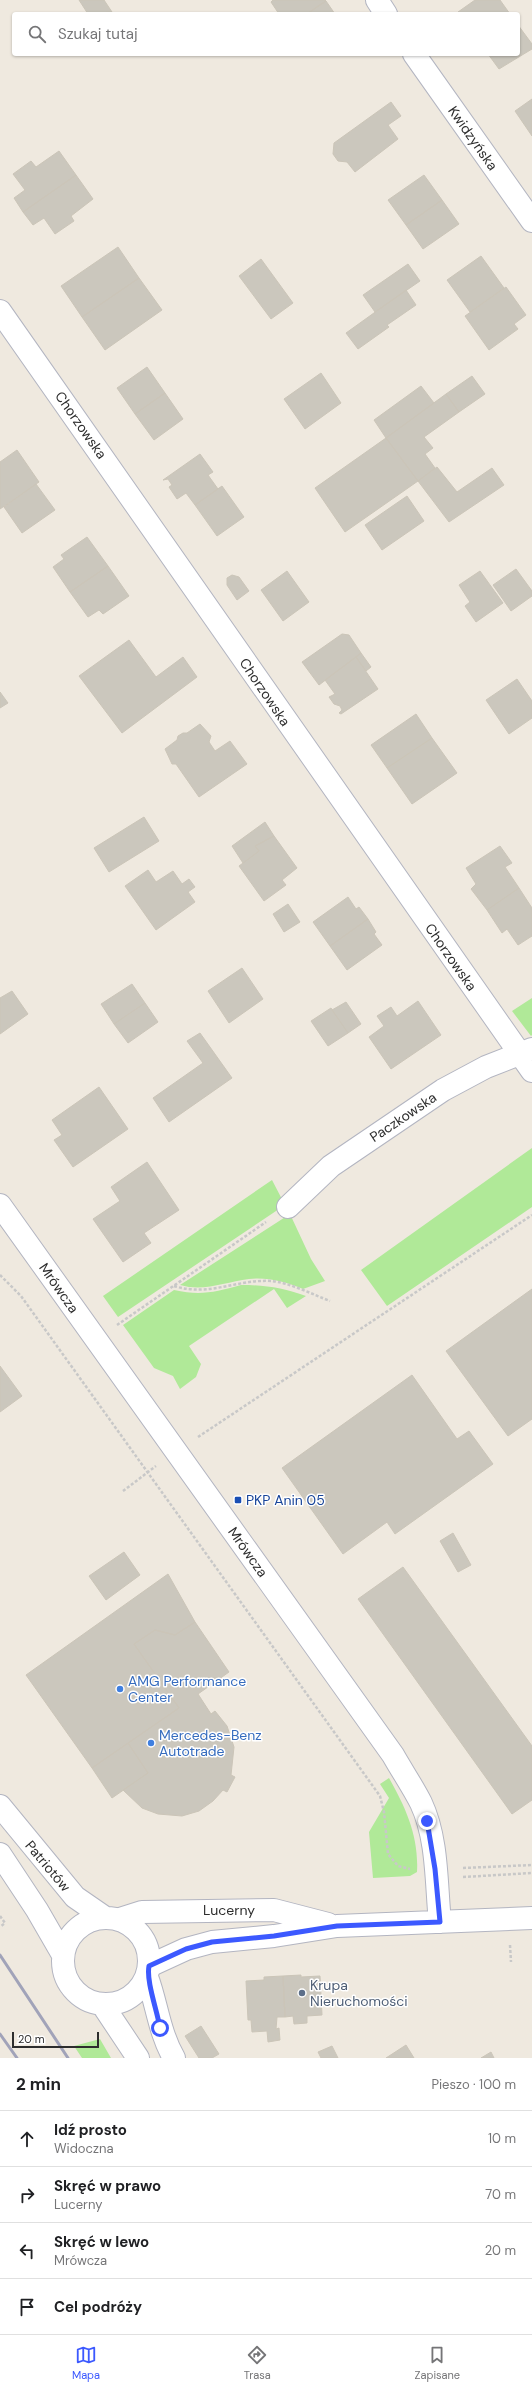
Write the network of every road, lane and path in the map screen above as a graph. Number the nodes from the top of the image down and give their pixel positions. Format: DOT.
graph roads {
  1 [pos="377,0"];
  2 [pos="385,12"];
  3 [pos="415,56"];
  4 [pos="532,221"];
  5 [pos="0,311"];
  6 [pos="525,1050"];
  7 [pos="532,1071"];
  8 [pos="0,1205"];
  9 [pos="288,1207"];
  10 [pos="532,1215"];
  11 [pos="0,1275"];
  12 [pos="174,1286"];
  13 [pos="330,1301"];
  14 [pos="117,1325"];
  15 [pos="195,1440"];
  16 [pos="158,1465"];
  17 [pos="147,1472"];
  18 [pos="123,1491"];
  19 [pos="0,1806"];
  20 [pos="0,1854"];
  21 [pos="532,1865"];
  22 [pos="435,1869"];
  23 [pos="532,1873"];
  24 [pos="461,1877"];
  25 [pos="223,1910"];
  26 [pos="0,1916"];
  27 [pos="112,1918"];
  28 [pos="532,1918"];
  29 [pos="440,1922"];
  30 [pos="337,1926"];
  31 [pos="0,1927"];
  32 [pos="228,1940"];
  33 [pos="509,1942"];
  34 [pos="63,1955"];
  35 [pos="511,1962"];
  36 [pos="148,1971"];
  37 [pos="102,2004"];
  38 [pos="138,2058"];
  39 [pos="174,2058"];
  1 -- 2 [label="street"];
  3 -- 4 [label="street, Kwidzyńska"];
  5 -- 6 [label="street, Chorzowska"];
  6 -- 7 [label="street, Chorzowska"];
  6 -- 9 [label="street, Paczkowska"];
  8 -- 22 [label="street, Mrówcza"];
  9 -- 12 [label="path"];
  10 -- 15 [label="path"];
  11 -- 17 [label="path"];
  12 -- 13 [label="path"];
  12 -- 14 [label="path"];
  16 -- 17 [label="path"];
  17 -- 18 [label="path"];
  17 -- 22 [label="path"];
  19 -- 27 [label="street, Patriotów"];
  20 -- 34 [label="street"];
  21 -- 22 [label="path"];
  22 -- 29 [label="street, Mrówcza"];
  23 -- 24 [label="path"];
  25 -- 27 [label="street, Lucerny"];
  25 -- 30 [label="street, Lucerny"];
  25 -- 32 [label="street"];
  26 -- 31 [label="path"];
  27 -- 34 [label="street"];
  27 -- 36 [label="street"];
  28 -- 29 [label="street, Lucerny"];
  29 -- 30 [label="street, Lucerny"];
  30 -- 32 [label="street, Lucerny"];
  32 -- 36 [label="street, Lucerny"];
  33 -- 35 [label="path"];
  34 -- 37 [label="street"];
  36 -- 37 [label="street"];
  36 -- 39 [label="street"];
  37 -- 38 [label="street"];
}
